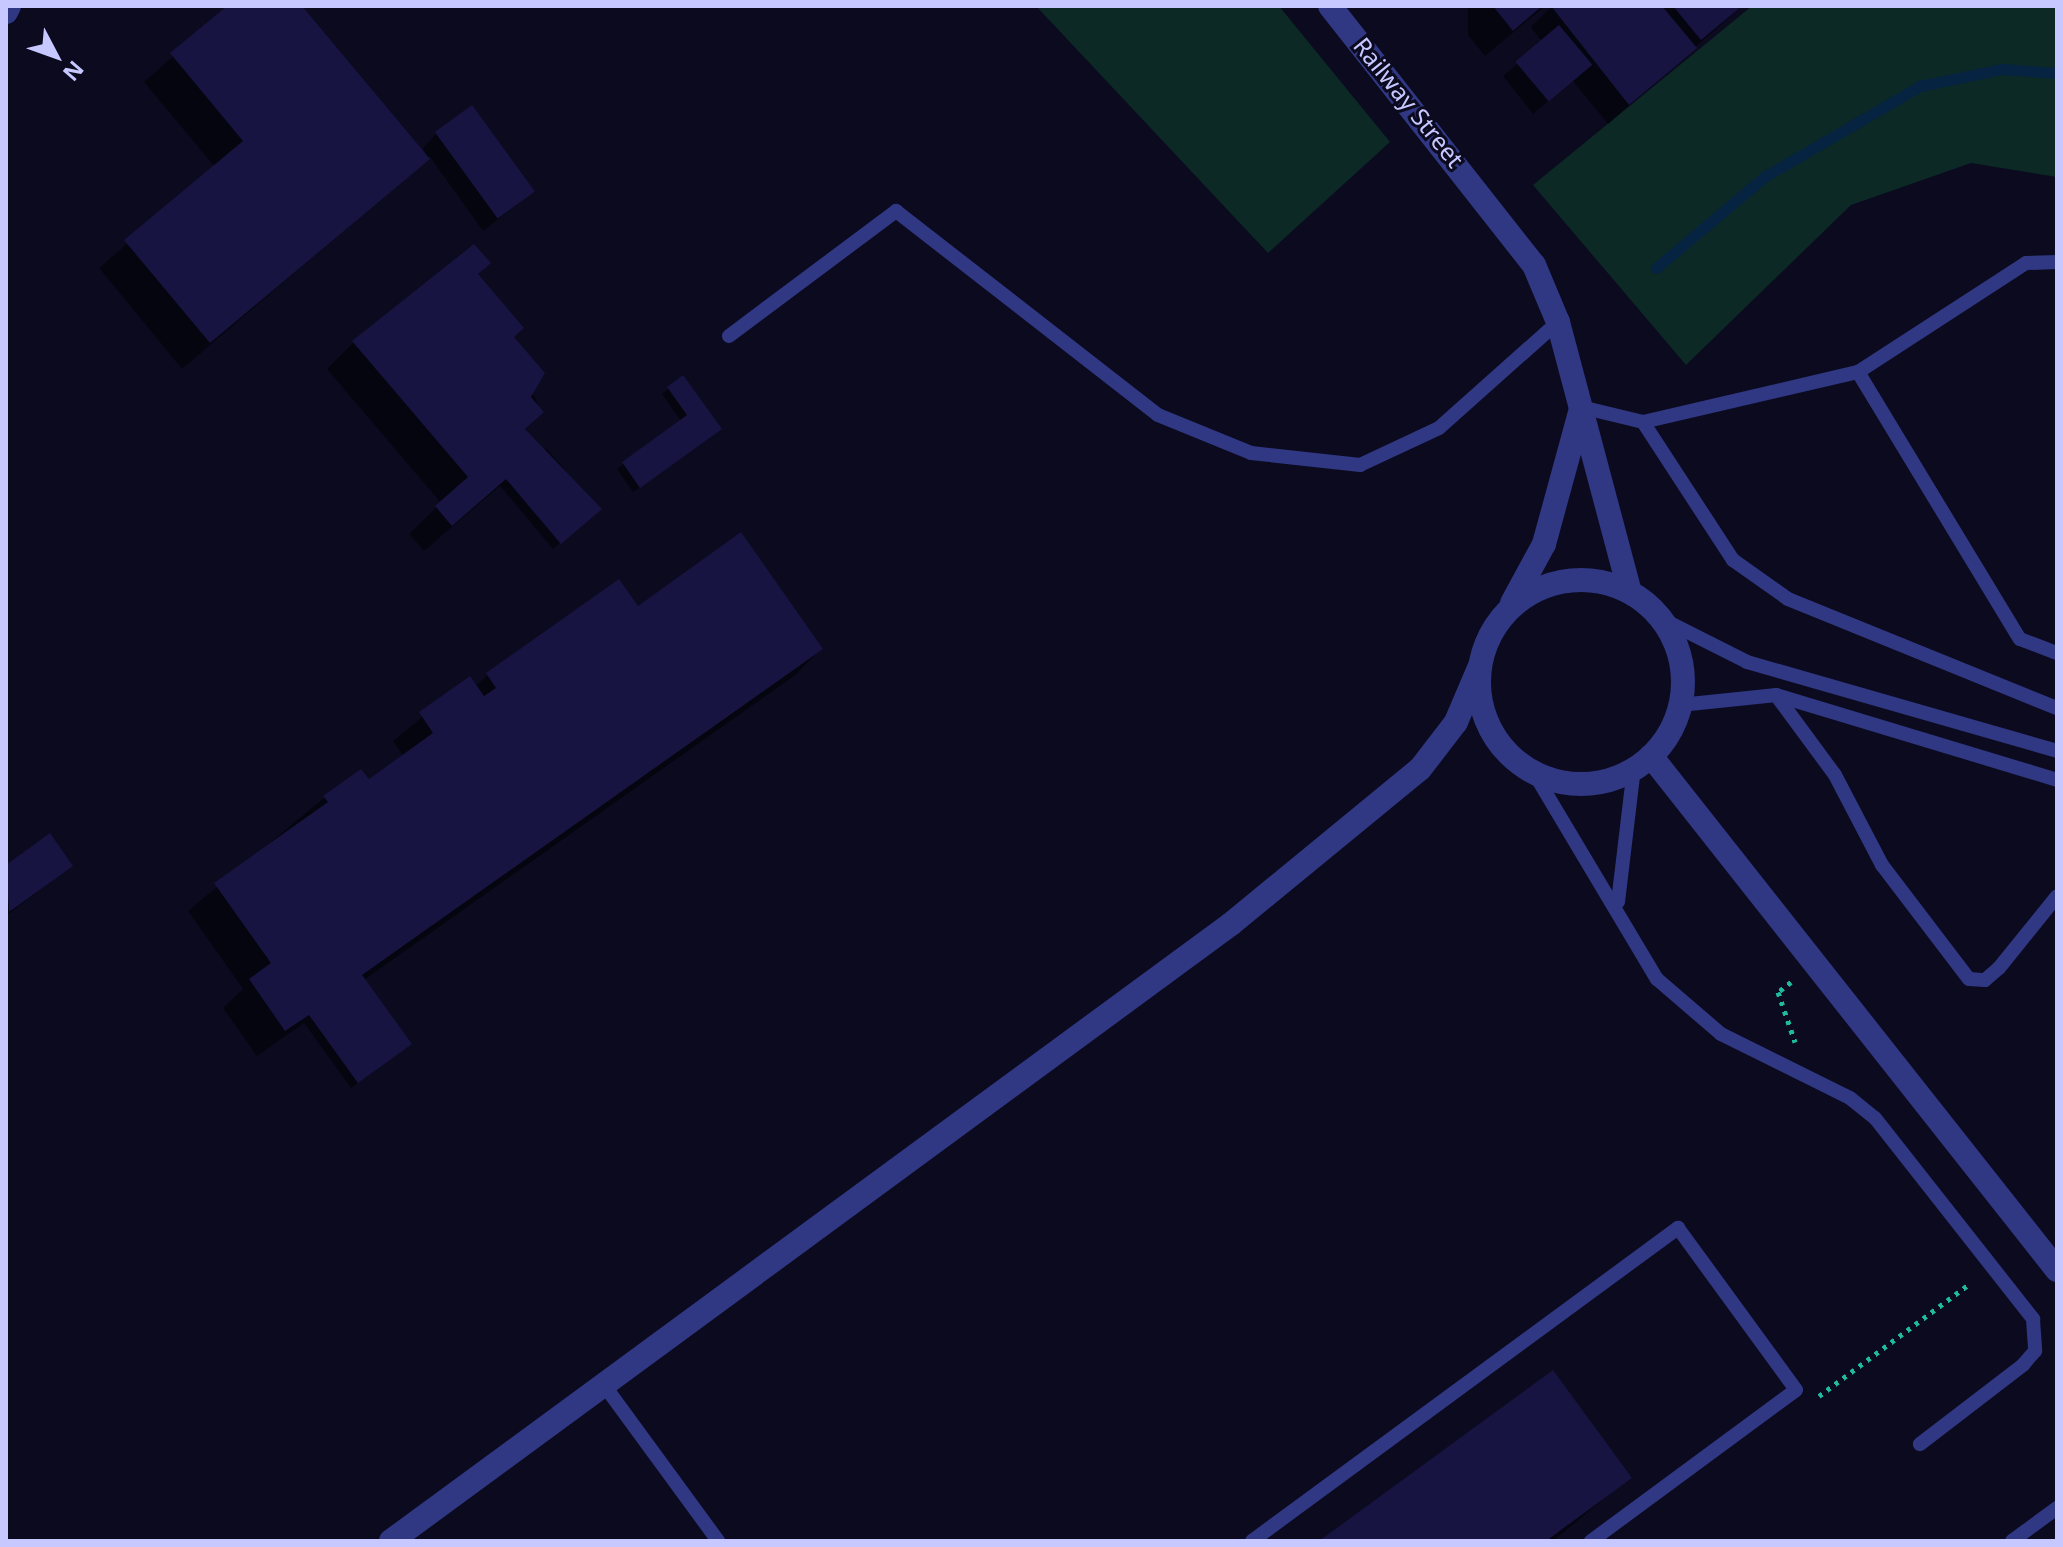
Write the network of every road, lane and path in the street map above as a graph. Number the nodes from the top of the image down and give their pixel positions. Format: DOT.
graph roads {
  1 [pos="9,6"];
  2 [pos="1330,6"];
  3 [pos="6,12"];
  4 [pos="2057,262"];
  5 [pos="1558,322"];
  6 [pos="729,336"];
  7 [pos="1858,372"];
  8 [pos="1581,407"];
  9 [pos="1643,422"];
  10 [pos="1630,592"];
  11 [pos="1508,610"];
  12 [pos="1662,619"];
  13 [pos="2057,653"];
  14 [pos="1479,668"];
  15 [pos="1776,695"];
  16 [pos="1680,705"];
  17 [pos="2057,708"];
  18 [pos="2057,751"];
  19 [pos="1643,762"];
  20 [pos="1534,773"];
  21 [pos="2057,780"];
  22 [pos="2057,896"];
  23 [pos="1618,902"];
  24 [pos="1796,978"];
  25 [pos="1798,1054"];
  26 [pos="2057,1270"];
  27 [pos="604,1385"];
  28 [pos="1920,1444"];
  29 [pos="2057,1508"];
  30 [pos="427,1515"];
  31 [pos="391,1541"];
  32 [pos="416,1541"];
  33 [pos="718,1541"];
  34 [pos="1252,1541"];
  35 [pos="1591,1541"];
  36 [pos="2012,1541"];
  1 -- 3 [label="street"];
  2 -- 5 [label="street, Railway Street"];
  4 -- 7 [label="lane"];
  5 -- 6 [label="lane"];
  5 -- 8 [label="street, Railway Street"];
  7 -- 9 [label="lane"];
  7 -- 13 [label="lane"];
  8 -- 9 [label="lane"];
  8 -- 10 [label="street, Railway Street"];
  8 -- 11 [label="street"];
  9 -- 17 [label="lane"];
  10 -- 11 [label="street"];
  10 -- 12 [label="street"];
  11 -- 14 [label="street"];
  12 -- 16 [label="street"];
  12 -- 18 [label="lane"];
  14 -- 20 [label="street"];
  14 -- 27 [label="street"];
  15 -- 16 [label="lane"];
  15 -- 21 [label="lane"];
  15 -- 22 [label="lane"];
  16 -- 19 [label="street"];
  19 -- 20 [label="street"];
  19 -- 23 [label="lane"];
  19 -- 26 [label="street"];
  20 -- 23 [label="lane"];
  23 -- 28 [label="lane"];
  24 -- 25 [label="path"];
  27 -- 30 [label="street"];
  27 -- 33 [label="lane"];
  29 -- 36 [label="lane"];
  30 -- 31 [label="street"];
  30 -- 32 [label="lane"];
  34 -- 35 [label="lane"];
}
